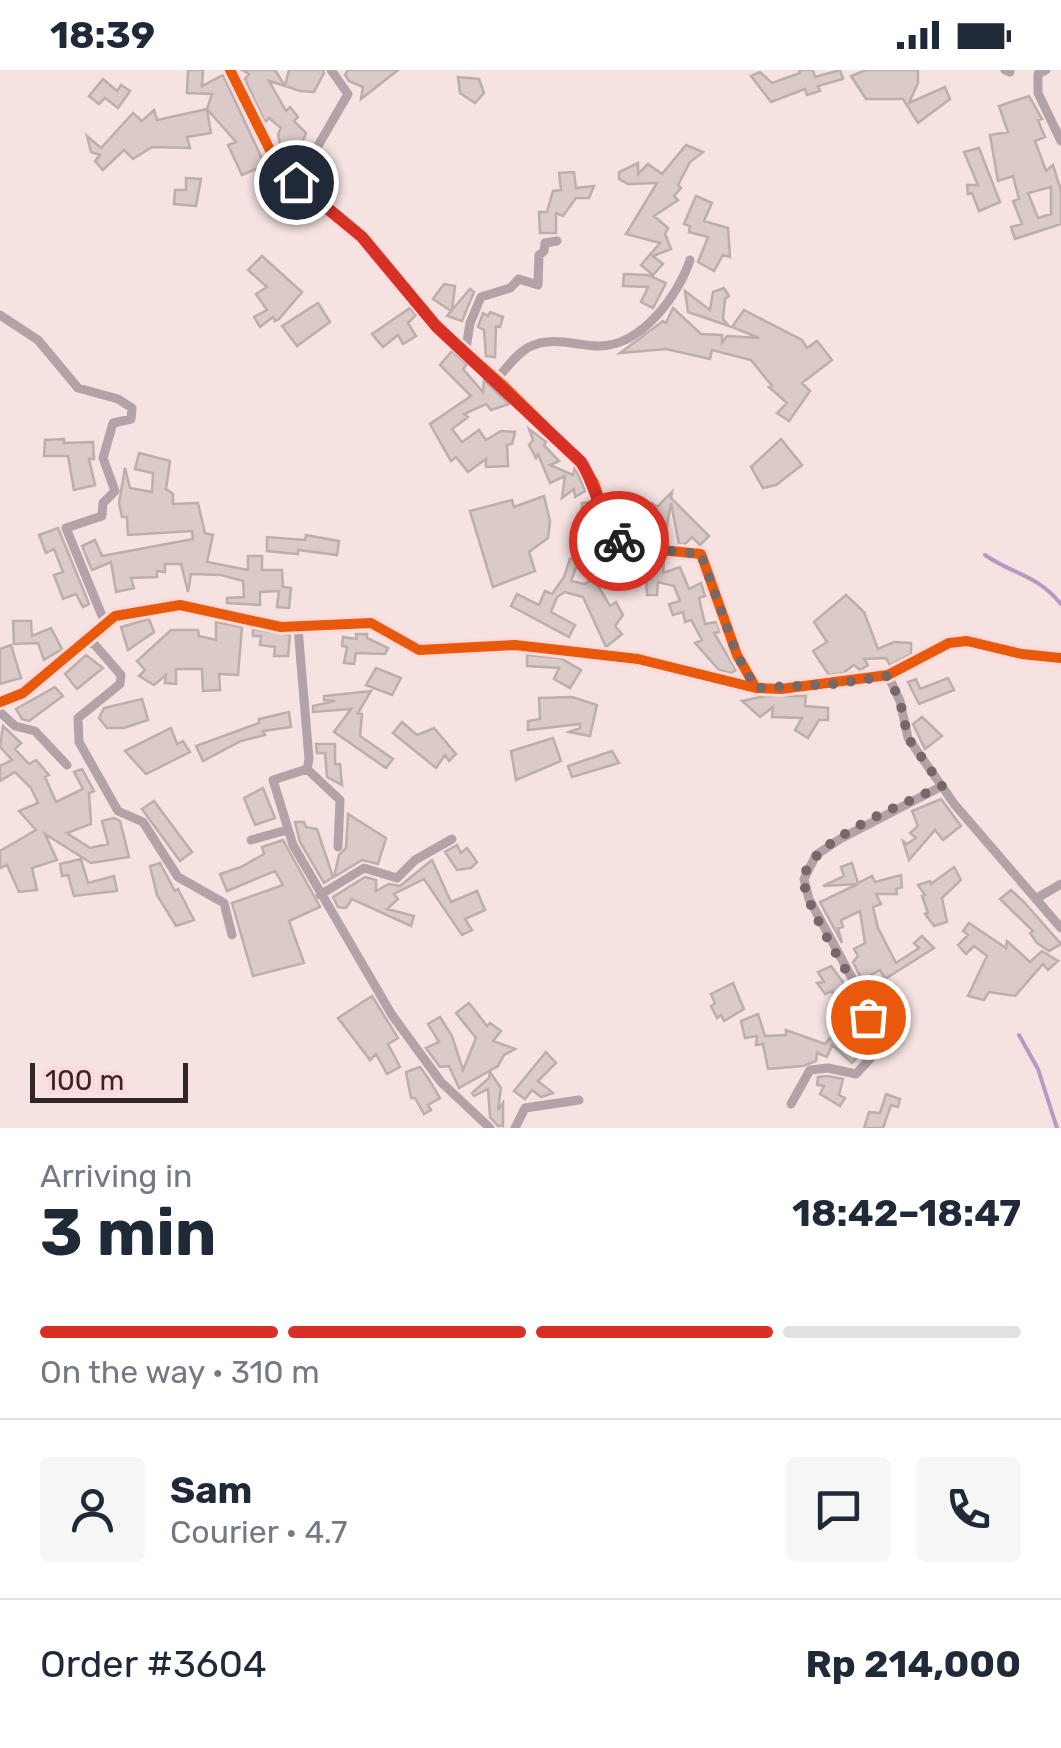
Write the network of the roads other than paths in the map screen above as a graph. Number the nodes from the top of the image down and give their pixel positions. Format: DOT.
graph roads {
  1 [pos="230,70"];
  2 [pos="331,70"];
  3 [pos="1046,70"];
  4 [pos="1061,141"];
  5 [pos="296,182"];
  6 [pos="557,241"];
  7 [pos="690,260"];
  8 [pos="0,314"];
  9 [pos="465,355"];
  10 [pos="496,380"];
  11 [pos="104,624"];
  12 [pos="298,628"];
  13 [pos="84,640"];
  14 [pos="1061,658"];
  15 [pos="888,676"];
  16 [pos="756,688"];
  17 [pos="0,702"];
  18 [pos="0,712"];
  19 [pos="67,765"];
  20 [pos="307,769"];
  21 [pos="942,786"];
  22 [pos="287,830"];
  23 [pos="452,838"];
  24 [pos="251,840"];
  25 [pos="338,847"];
  26 [pos="1061,884"];
  27 [pos="320,895"];
  28 [pos="1036,898"];
  29 [pos="1061,928"];
  30 [pos="232,936"];
  31 [pos="579,1100"];
  32 [pos="792,1104"];
  33 [pos="490,1128"];
  34 [pos="516,1128"];
  1 -- 5 [label="street"];
  2 -- 5 [label="street"];
  3 -- 4 [label="street"];
  5 -- 9 [label="street"];
  6 -- 9 [label="street"];
  7 -- 10 [label="street"];
  8 -- 11 [label="street"];
  9 -- 10 [label="street"];
  10 -- 16 [label="street"];
  11 -- 12 [label="street"];
  11 -- 13 [label="street"];
  12 -- 16 [label="street"];
  12 -- 20 [label="street"];
  13 -- 17 [label="street"];
  13 -- 30 [label="street"];
  14 -- 15 [label="street"];
  15 -- 16 [label="street"];
  15 -- 21 [label="street"];
  18 -- 19 [label="street"];
  20 -- 22 [label="street"];
  20 -- 25 [label="street"];
  21 -- 28 [label="street"];
  21 -- 32 [label="street"];
  22 -- 24 [label="street"];
  22 -- 27 [label="street"];
  23 -- 27 [label="street"];
  26 -- 28 [label="street"];
  27 -- 33 [label="street"];
  28 -- 29 [label="street"];
  31 -- 34 [label="street"];
}
